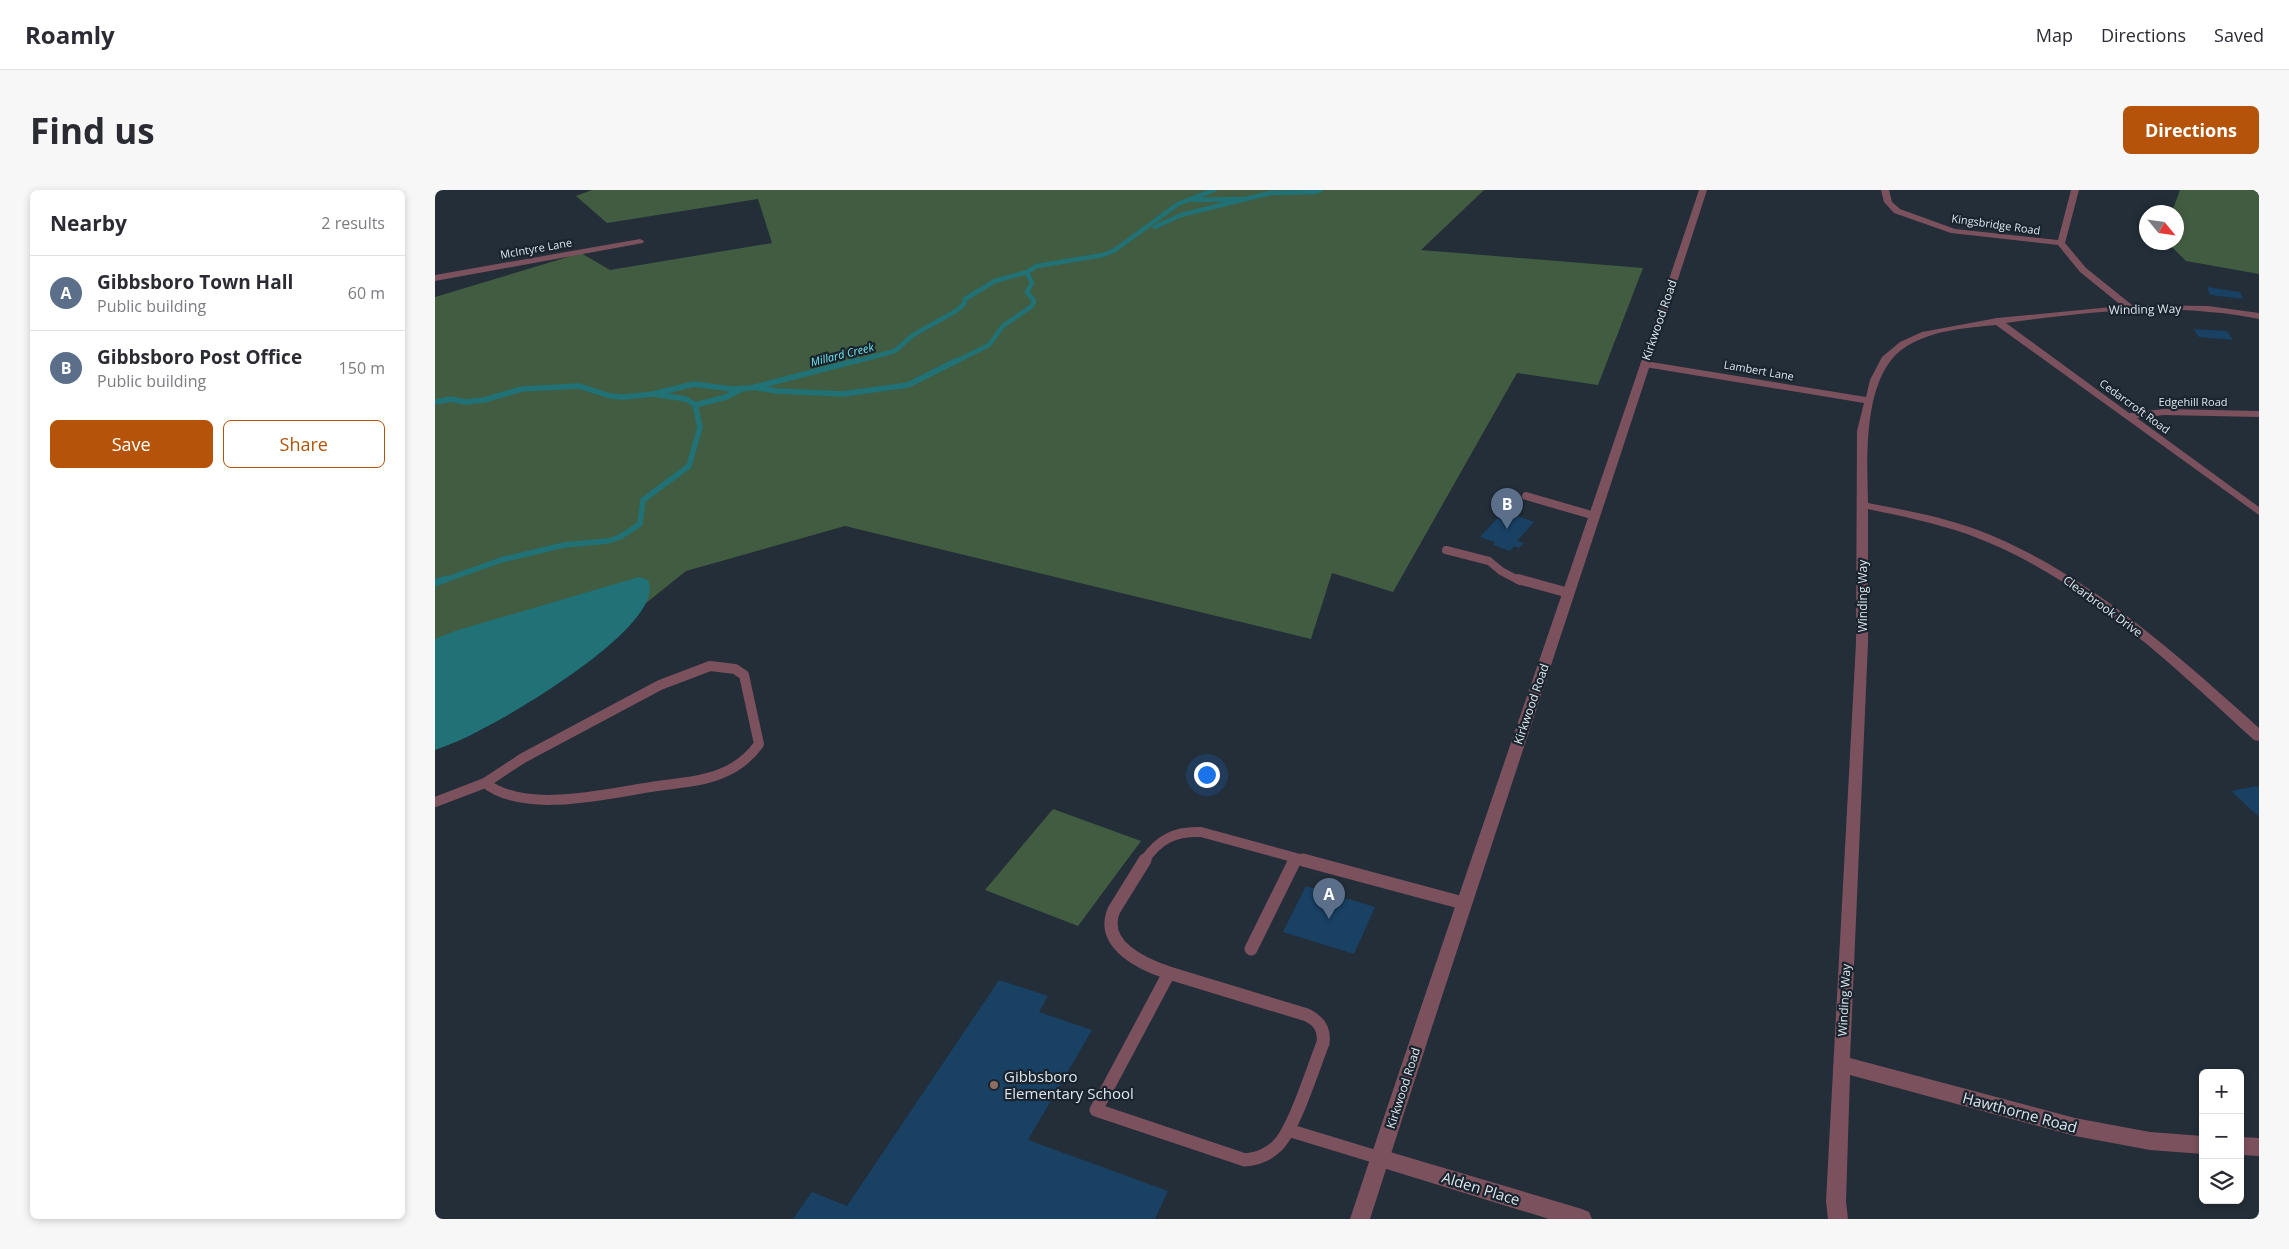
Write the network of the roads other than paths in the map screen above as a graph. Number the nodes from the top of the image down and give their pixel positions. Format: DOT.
graph roads {
  1 [pos="1703,190"];
  2 [pos="1885,190"];
  3 [pos="2075,190"];
  4 [pos="640,241"];
  5 [pos="2061,243"];
  6 [pos="435,278"];
  7 [pos="2130,308"];
  8 [pos="2259,316"];
  9 [pos="1997,321"];
  10 [pos="1645,364"];
  11 [pos="1869,401"];
  12 [pos="2259,414"];
  13 [pos="2127,416"];
  14 [pos="1526,496"];
  15 [pos="1862,505"];
  16 [pos="2259,512"];
  17 [pos="1595,516"];
  18 [pos="1446,550"];
  19 [pos="1569,593"];
  20 [pos="2259,736"];
  21 [pos="485,783"];
  22 [pos="435,802"];
  23 [pos="1296,858"];
  24 [pos="1463,903"];
  25 [pos="1251,949"];
  26 [pos="1169,973"];
  27 [pos="1841,1064"];
  28 [pos="1288,1130"];
  29 [pos="2199,1145"];
  30 [pos="2244,1146"];
  31 [pos="2259,1147"];
  32 [pos="1381,1158"];
  33 [pos="1360,1219"];
  34 [pos="1582,1219"];
  35 [pos="1838,1219"];
  1 -- 10 [label="street, Kirkwood Road"];
  2 -- 5 [label="street, Kingsbridge Road"];
  3 -- 5 [label="street"];
  4 -- 6 [label="street, McIntyre Lane"];
  5 -- 7 [label="street"];
  7 -- 8 [label="street, Winding Way"];
  7 -- 9 [label="street, Winding Way"];
  9 -- 11 [label="street, Winding Way"];
  9 -- 13 [label="street, Cedarcroft Road"];
  10 -- 11 [label="street, Lambert Lane"];
  10 -- 17 [label="street, Kirkwood Road"];
  11 -- 15 [label="street, Winding Way"];
  12 -- 13 [label="street, Edgehill Road"];
  13 -- 16 [label="street, Cedarcroft Road"];
  14 -- 17 [label="lane"];
  15 -- 20 [label="street, Clearbrook Drive"];
  15 -- 27 [label="street, Winding Way"];
  17 -- 19 [label="street, Kirkwood Road"];
  18 -- 19 [label="lane"];
  19 -- 24 [label="street, Kirkwood Road"];
  21 -- 21 [label="lane"];
  21 -- 22 [label="lane"];
  23 -- 24 [label="lane"];
  23 -- 25 [label="lane"];
  23 -- 26 [label="lane"];
  24 -- 32 [label="street, Kirkwood Road"];
  26 -- 28 [label="lane"];
  26 -- 28 [label="lane"];
  27 -- 29 [label="street, Hawthorne Road"];
  27 -- 35 [label="street, Winding Way"];
  28 -- 32 [label="lane"];
  30 -- 31 [label="street"];
  32 -- 33 [label="street, Kirkwood Road"];
  32 -- 34 [label="street, Alden Place"];
}
